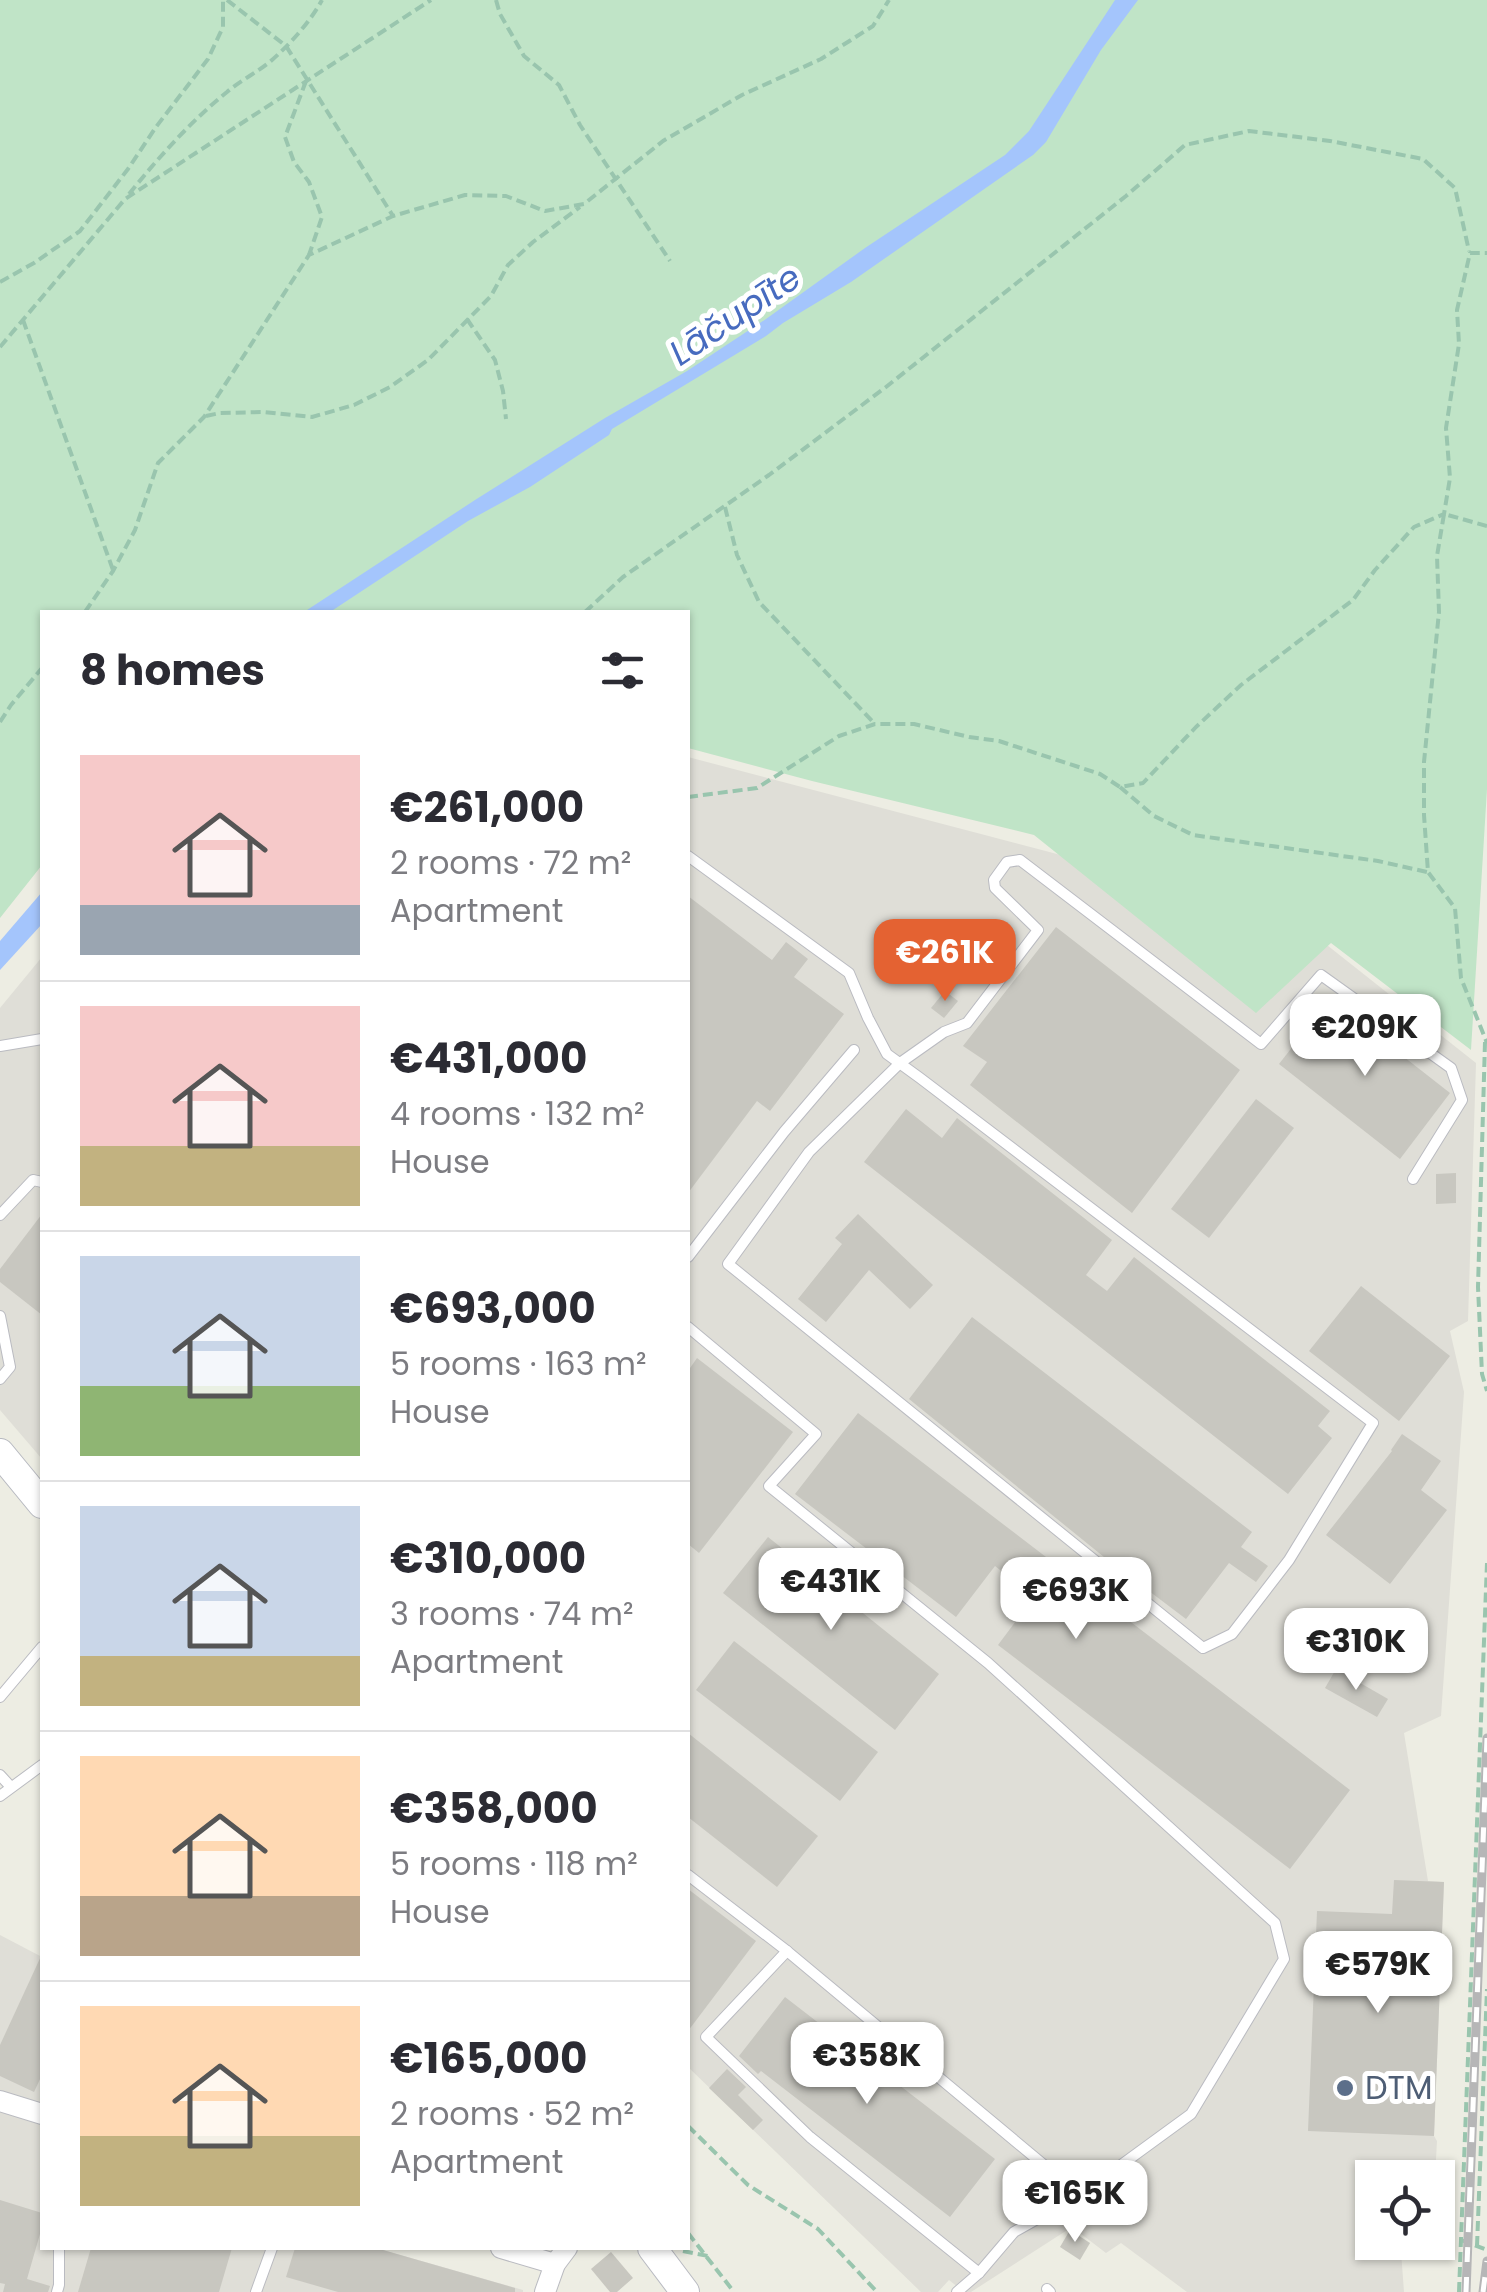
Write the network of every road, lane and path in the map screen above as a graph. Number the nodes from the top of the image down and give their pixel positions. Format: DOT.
graph roads {
  1 [pos="225,0"];
  2 [pos="322,0"];
  3 [pos="431,0"];
  4 [pos="496,0"];
  5 [pos="889,0"];
  6 [pos="286,46"];
  7 [pos="306,80"];
  8 [pos="615,178"];
  9 [pos="124,199"];
  10 [pos="584,204"];
  11 [pos="392,216"];
  12 [pos="1470,253"];
  13 [pos="1487,253"];
  14 [pos="309,255"];
  15 [pos="670,261"];
  16 [pos="0,282"];
  17 [pos="467,319"];
  18 [pos="24,320"];
  19 [pos="0,347"];
  20 [pos="204,417"];
  21 [pos="506,419"];
  22 [pos="724,506"];
  23 [pos="1444,514"];
  24 [pos="1487,526"];
  25 [pos="114,572"];
  26 [pos="86,610"];
  27 [pos="587,610"];
  28 [pos="40,670"];
  29 [pos="0,722"];
  30 [pos="875,724"];
  31 [pos="1120,787"];
  32 [pos="690,797"];
  33 [pos="690,857"];
  34 [pos="1428,872"];
  35 [pos="40,1039"];
  36 [pos="1486,1040"];
  37 [pos="0,1046"];
  38 [pos="854,1050"];
  39 [pos="900,1063"];
  40 [pos="1413,1179"];
  41 [pos="40,1182"];
  42 [pos="0,1215"];
  43 [pos="690,1254"];
  44 [pos="0,1316"];
  45 [pos="690,1328"];
  46 [pos="0,1379"];
  47 [pos="1487,1391"];
  48 [pos="0,1454"];
  49 [pos="40,1502"];
  50 [pos="1487,1563"];
  51 [pos="40,1650"];
  52 [pos="0,1697"];
  53 [pos="40,1766"];
  54 [pos="0,1775"];
  55 [pos="10,1786"];
  56 [pos="0,1796"];
  57 [pos="690,1878"];
  58 [pos="788,1951"];
  59 [pos="1487,1989"];
  60 [pos="0,2102"];
  61 [pos="40,2113"];
  62 [pos="690,2128"];
  63 [pos="1080,2196"];
  64 [pos="690,2236"];
  65 [pos="1461,2240"];
  66 [pos="1477,2246"];
  67 [pos="59,2250"];
  68 [pos="271,2250"];
  69 [pos="516,2250"];
  70 [pos="666,2250"];
  71 [pos="672,2250"];
  72 [pos="1487,2250"];
  73 [pos="561,2256"];
  74 [pos="708,2256"];
  75 [pos="979,2273"];
  76 [pos="57,2292"];
  77 [pos="256,2292"];
  78 [pos="544,2292"];
  79 [pos="686,2292"];
  80 [pos="734,2292"];
  81 [pos="877,2292"];
  82 [pos="957,2292"];
  83 [pos="1459,2292"];
  1 -- 6 [label="path"];
  1 -- 16 [label="path"];
  2 -- 6 [label="path"];
  3 -- 7 [label="path"];
  4 -- 8 [label="path"];
  5 -- 8 [label="path"];
  6 -- 7 [label="path"];
  6 -- 9 [label="path"];
  7 -- 9 [label="path"];
  7 -- 11 [label="path"];
  7 -- 14 [label="path"];
  8 -- 10 [label="path"];
  8 -- 15 [label="path"];
  9 -- 18 [label="path"];
  10 -- 11 [label="path"];
  10 -- 17 [label="path"];
  11 -- 14 [label="path"];
  12 -- 13 [label="path"];
  12 -- 22 [label="path"];
  12 -- 23 [label="path"];
  14 -- 20 [label="path"];
  17 -- 20 [label="path"];
  17 -- 21 [label="path"];
  18 -- 19 [label="path"];
  18 -- 25 [label="path"];
  20 -- 25 [label="path"];
  22 -- 27 [label="path"];
  22 -- 30 [label="path"];
  23 -- 24 [label="path"];
  23 -- 31 [label="path"];
  23 -- 34 [label="path"];
  25 -- 26 [label="path"];
  28 -- 29 [label="path"];
  30 -- 31 [label="path"];
  30 -- 32 [label="path"];
  31 -- 34 [label="path"];
  33 -- 39 [label="lane"];
  34 -- 36 [label="path"];
  35 -- 37 [label="lane"];
  36 -- 47 [label="path"];
  38 -- 43 [label="lane"];
  39 -- 39 [label="lane"];
  39 -- 40 [label="lane"];
  41 -- 42 [label="lane"];
  44 -- 46 [label="lane"];
  45 -- 63 [label="lane"];
  48 -- 49 [label="street"];
  50 -- 65 [label="path"];
  51 -- 52 [label="lane"];
  53 -- 55 [label="lane"];
  54 -- 55 [label="lane"];
  55 -- 56 [label="lane"];
  57 -- 58 [label="lane"];
  58 -- 63 [label="lane"];
  58 -- 75 [label="lane"];
  59 -- 66 [label="path"];
  60 -- 61 [label="street"];
  62 -- 81 [label="path"];
  63 -- 75 [label="lane"];
  64 -- 74 [label="path"];
  65 -- 66 [label="path"];
  65 -- 83 [label="path"];
  66 -- 72 [label="path"];
  67 -- 76 [label="lane"];
  68 -- 77 [label="lane"];
  69 -- 73 [label="street"];
  70 -- 79 [label="street"];
  71 -- 74 [label="path"];
  73 -- 78 [label="street"];
  74 -- 80 [label="path"];
  75 -- 82 [label="lane"];
}
